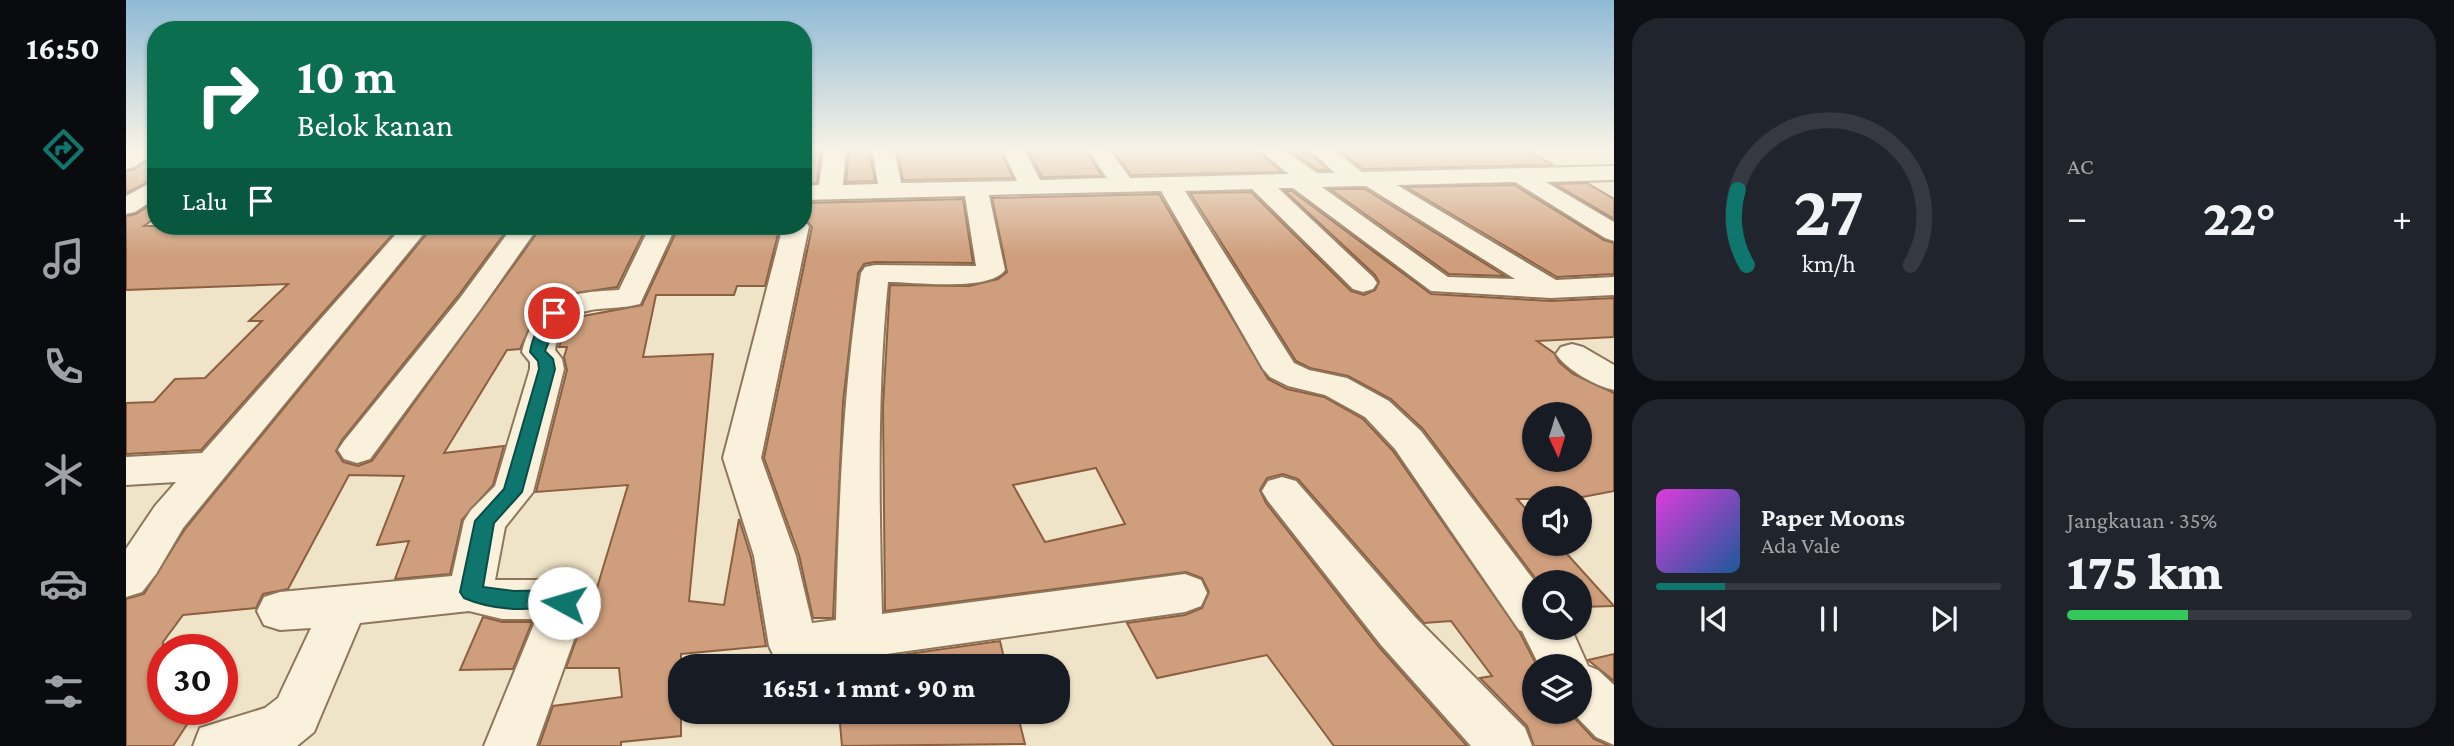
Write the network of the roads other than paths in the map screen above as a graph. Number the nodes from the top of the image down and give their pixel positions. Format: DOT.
graph roads {
  1 [pos="832,184"];
  2 [pos="890,184"];
  3 [pos="1030,184"];
  4 [pos="1169,184"];
  5 [pos="1186,184"];
  6 [pos="1260,184"];
  7 [pos="1311,184"];
  8 [pos="1372,184"];
  9 [pos="1534,184"];
  10 [pos="1123,185"];
  11 [pos="1032,187"];
  12 [pos="976,188"];
  13 [pos="891,191"];
  14 [pos="831,192"];
  15 [pos="147,193"];
  16 [pos="812,193"];
  17 [pos="126,208"];
  18 [pos="147,208"];
  19 [pos="1614,233"];
  20 [pos="409,235"];
  21 [pos="520,235"];
  22 [pos="659,235"];
  23 [pos="794,235"];
  24 [pos="1363,283"];
  25 [pos="1614,286"];
  26 [pos="1551,289"];
  27 [pos="1572,354"];
  28 [pos="1614,380"];
  29 [pos="357,450"];
  30 [pos="213,466"];
  31 [pos="126,471"];
  32 [pos="1282,491"];
  33 [pos="126,579"];
  34 [pos="471,592"];
  35 [pos="1185,593"];
  36 [pos="1522,598"];
  37 [pos="345,605"];
  38 [pos="279,611"];
  39 [pos="859,636"];
  40 [pos="1592,697"];
  41 [pos="1614,720"];
  42 [pos="517,725"];
  43 [pos="219,746"];
  44 [pos="1506,746"];
  1 -- 14 [label="street"];
  2 -- 13 [label="street"];
  3 -- 11 [label="street"];
  4 -- 5 [label="street"];
  4 -- 10 [label="street"];
  4 -- 36 [label="street"];
  6 -- 24 [label="street"];
  7 -- 26 [label="street"];
  8 -- 26 [label="street"];
  9 -- 19 [label="street"];
  10 -- 11 [label="street"];
  11 -- 12 [label="street"];
  12 -- 13 [label="street"];
  12 -- 39 [label="street"];
  13 -- 14 [label="street"];
  14 -- 16 [label="street"];
  15 -- 17 [label="street"];
  17 -- 18 [label="street"];
  20 -- 30 [label="street"];
  21 -- 29 [label="street"];
  22 -- 34 [label="street"];
  23 -- 39 [label="street"];
  25 -- 26 [label="street"];
  27 -- 28 [label="street"];
  30 -- 31 [label="street"];
  30 -- 33 [label="street"];
  32 -- 44 [label="street"];
  34 -- 37 [label="street"];
  34 -- 42 [label="street"];
  35 -- 39 [label="street"];
  37 -- 38 [label="street"];
  37 -- 43 [label="street"];
  40 -- 41 [label="street"];
}
